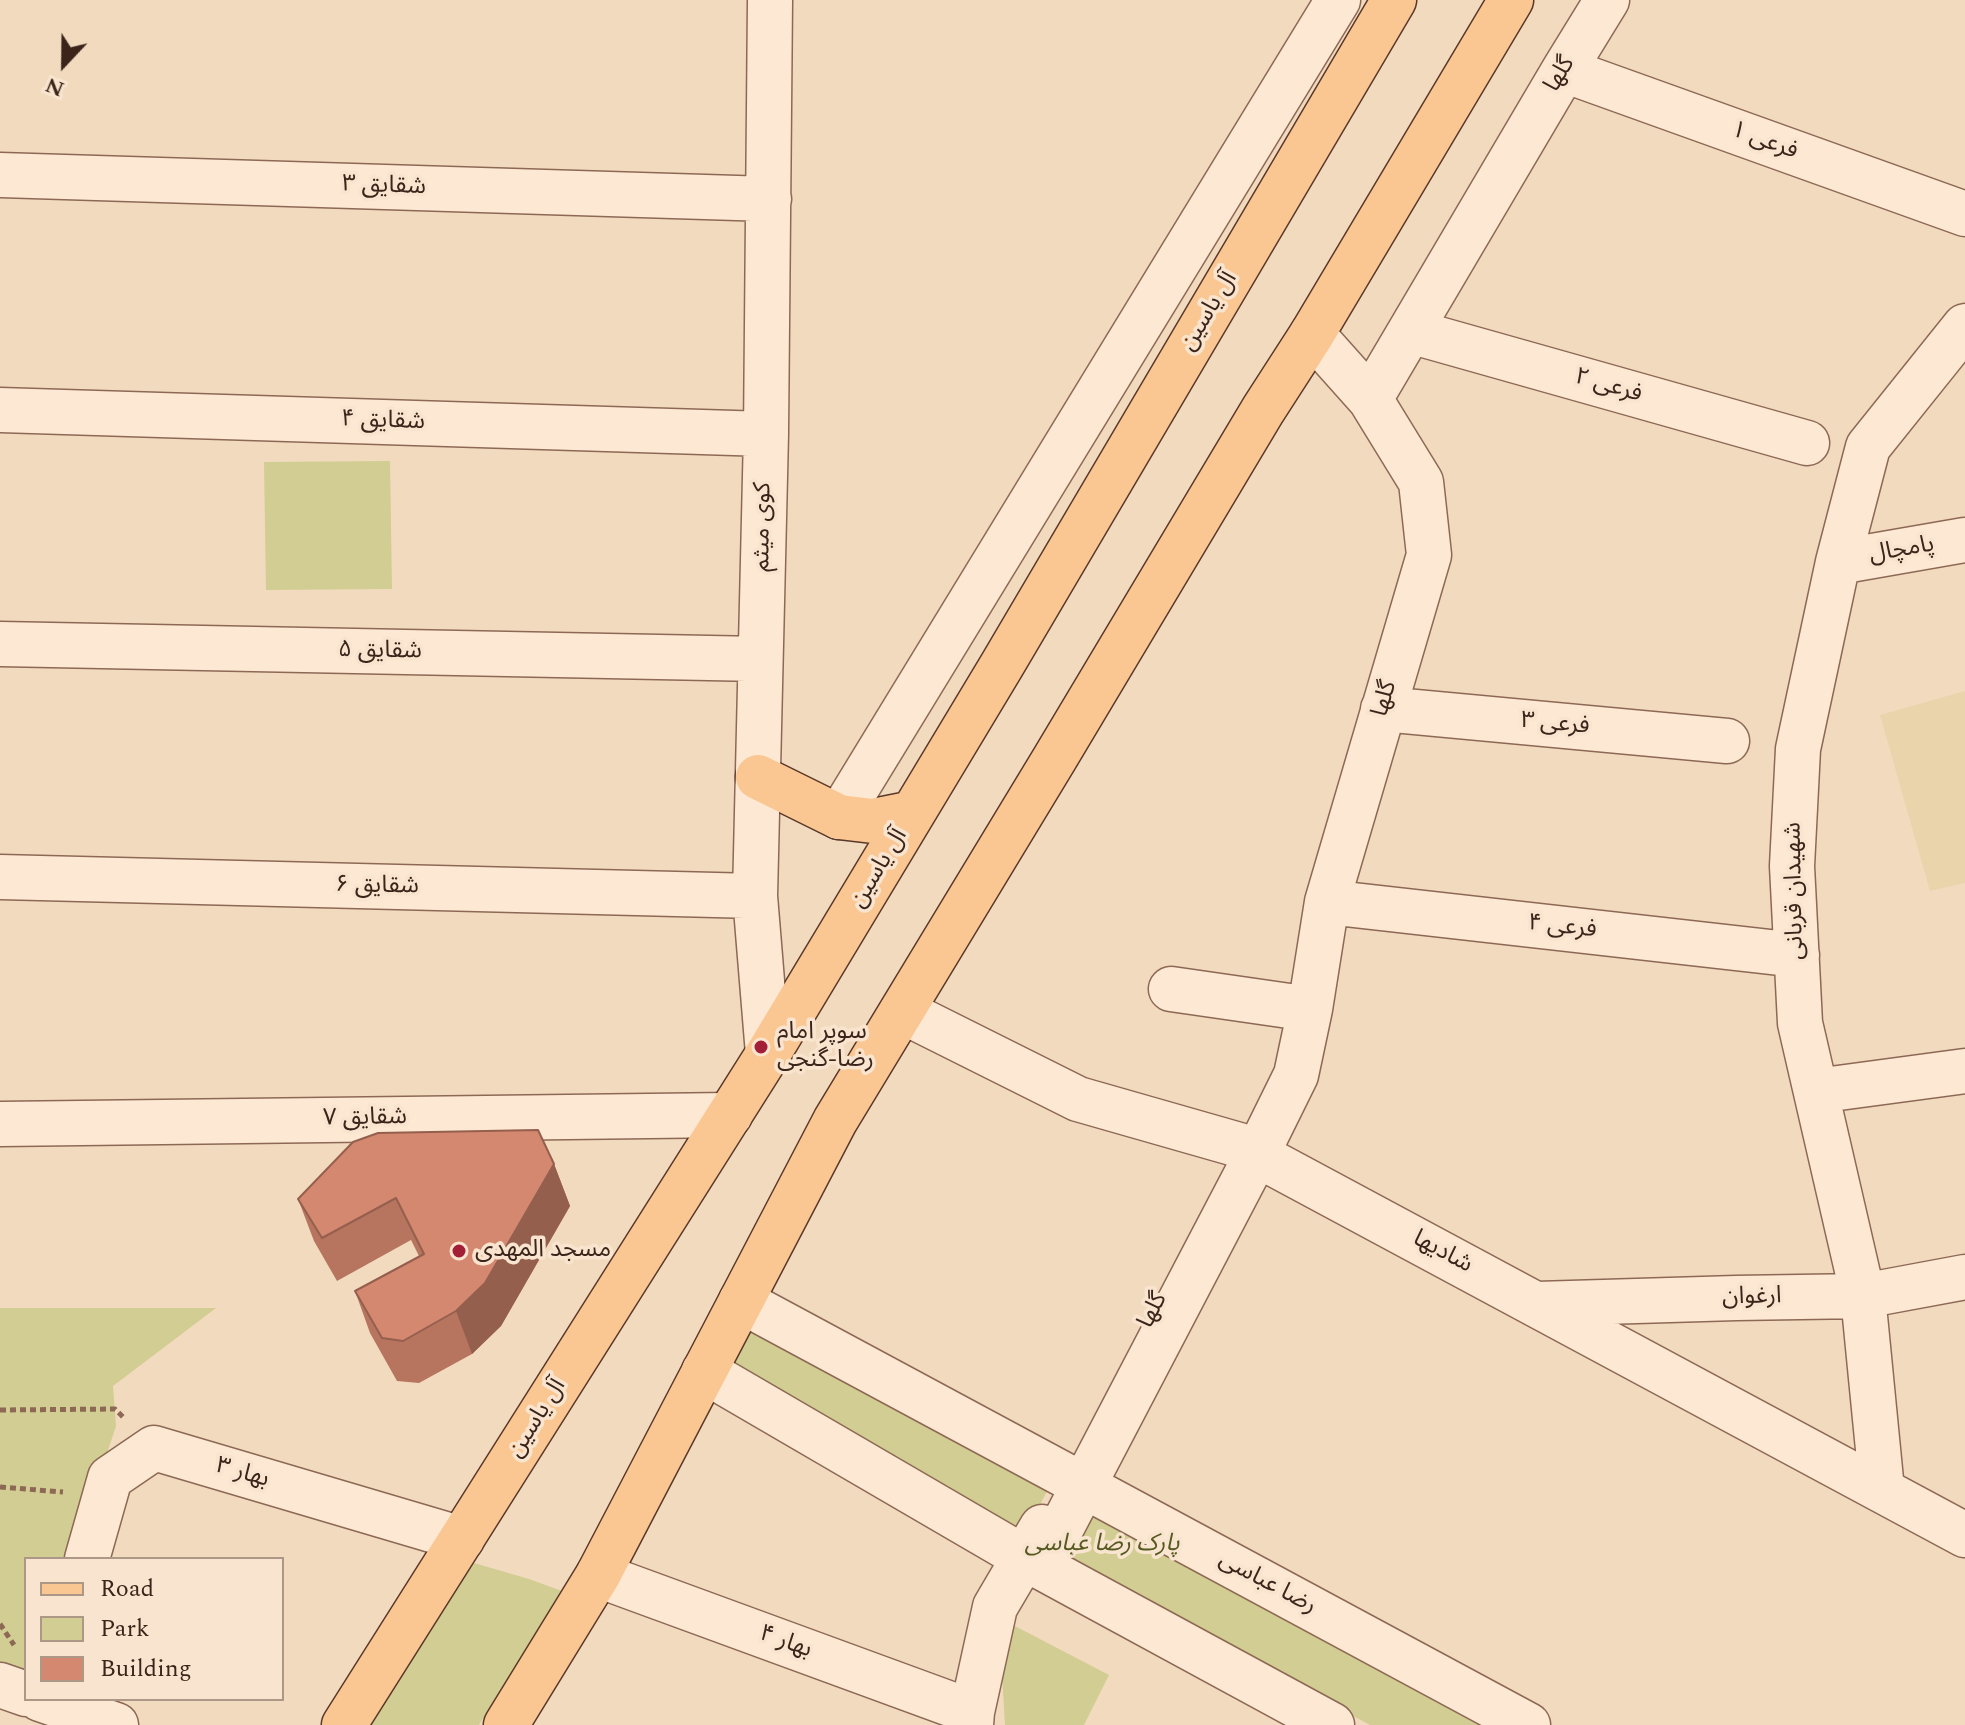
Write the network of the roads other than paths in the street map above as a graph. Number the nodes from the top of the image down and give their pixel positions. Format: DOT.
graph roads {
  1 [pos="770,0"];
  2 [pos="1338,0"];
  3 [pos="1394,0"];
  4 [pos="1511,0"];
  5 [pos="1607,0"];
  6 [pos="1564,70"];
  7 [pos="0,175"];
  8 [pos="769,199"];
  9 [pos="1965,214"];
  10 [pos="1965,326"];
  11 [pos="1410,331"];
  12 [pos="1312,334"];
  13 [pos="1370,399"];
  14 [pos="0,410"];
  15 [pos="766,434"];
  16 [pos="1807,443"];
  17 [pos="1965,540"];
  18 [pos="1838,562"];
  19 [pos="0,644"];
  20 [pos="760,659"];
  21 [pos="1383,709"];
  22 [pos="1727,741"];
  23 [pos="758,777"];
  24 [pos="913,813"];
  25 [pos="839,817"];
  26 [pos="0,877"];
  27 [pos="755,896"];
  28 [pos="1327,902"];
  29 [pos="1797,955"];
  30 [pos="1171,989"];
  31 [pos="1310,1009"];
  32 [pos="902,1011"];
  33 [pos="768,1054"];
  34 [pos="1965,1071"];
  35 [pos="1816,1091"];
  36 [pos="730,1115"];
  37 [pos="0,1124"];
  38 [pos="1248,1150"];
  39 [pos="1965,1277"];
  40 [pos="1863,1296"];
  41 [pos="741,1301"];
  42 [pos="1536,1304"];
  43 [pos="704,1371"];
  44 [pos="1077,1482"];
  45 [pos="1882,1490"];
  46 [pos="1965,1535"];
  47 [pos="462,1539"];
  48 [pos="88,1557"];
  49 [pos="1025,1558"];
  50 [pos="598,1575"];
  51 [pos="0,1685"];
  52 [pos="24,1693"];
  53 [pos="49,1701"];
  54 [pos="971,1718"];
  55 [pos="116,1725"];
  56 [pos="344,1725"];
  57 [pos="506,1725"];
  58 [pos="1332,1725"];
  59 [pos="1528,1725"];
  1 -- 8 [label="street, کوی میثم"];
  2 -- 25 [label="street"];
  3 -- 24 [label="main road, آل یاسین"];
  4 -- 12 [label="main road"];
  5 -- 6 [label="street, گلها"];
  6 -- 9 [label="street, فرعی ۱"];
  6 -- 11 [label="street, گلها"];
  7 -- 8 [label="street, شقایق ۳"];
  8 -- 15 [label="street, کوی میثم"];
  10 -- 18 [label="street, شهیدان قربانی"];
  11 -- 13 [label="street, گلها"];
  11 -- 16 [label="street, فرعی ۲"];
  12 -- 13 [label="street, گلها"];
  12 -- 32 [label="main road"];
  13 -- 21 [label="street, گلها"];
  14 -- 15 [label="street, شقایق ۴"];
  15 -- 20 [label="street, کوی میثم"];
  17 -- 18 [label="street, پامچال"];
  18 -- 29 [label="street, شهیدان قربانی"];
  19 -- 20 [label="street, شقایق ۵"];
  20 -- 23 [label="street, کوی میثم"];
  21 -- 22 [label="street, فرعی ۳"];
  21 -- 28 [label="street, گلها"];
  23 -- 25 [label="main road"];
  23 -- 27 [label="street, کوی میثم"];
  24 -- 25 [label="main road"];
  24 -- 33 [label="main road, آل یاسین"];
  26 -- 27 [label="street, شقایق ۶"];
  27 -- 33 [label="street, کوی میثم"];
  28 -- 29 [label="street, فرعی ۴"];
  28 -- 31 [label="street, گلها"];
  29 -- 35 [label="street, شهیدان قربانی"];
  30 -- 31 [label="street"];
  31 -- 38 [label="street, گلها"];
  32 -- 38 [label="street, شادیها"];
  32 -- 41 [label="main road"];
  33 -- 36 [label="main road, آل یاسین"];
  34 -- 35 [label="street"];
  35 -- 40 [label="street, شهیدان قربانی"];
  36 -- 37 [label="street, شقایق ۷"];
  36 -- 47 [label="main road, آل یاسین"];
  38 -- 42 [label="street, شادیها"];
  38 -- 44 [label="street, گلها"];
  39 -- 40 [label="street, ارغوان"];
  40 -- 42 [label="street, ارغوان"];
  40 -- 45 [label="street, شهیدان قربانی"];
  41 -- 43 [label="main road"];
  41 -- 44 [label="street, رضا عباسی"];
  42 -- 45 [label="street, شادیها"];
  43 -- 49 [label="street"];
  43 -- 50 [label="main road"];
  44 -- 49 [label="street"];
  44 -- 58 [label="street"];
  44 -- 59 [label="street, رضا عباسی"];
  45 -- 46 [label="street, شادیها"];
  47 -- 48 [label="street, بهار ۳"];
  47 -- 56 [label="main road, آل یاسین"];
  49 -- 54 [label="street"];
  50 -- 54 [label="street, بهار ۴"];
  50 -- 57 [label="main road"];
  51 -- 52 [label="street"];
  53 -- 55 [label="street"];
}
